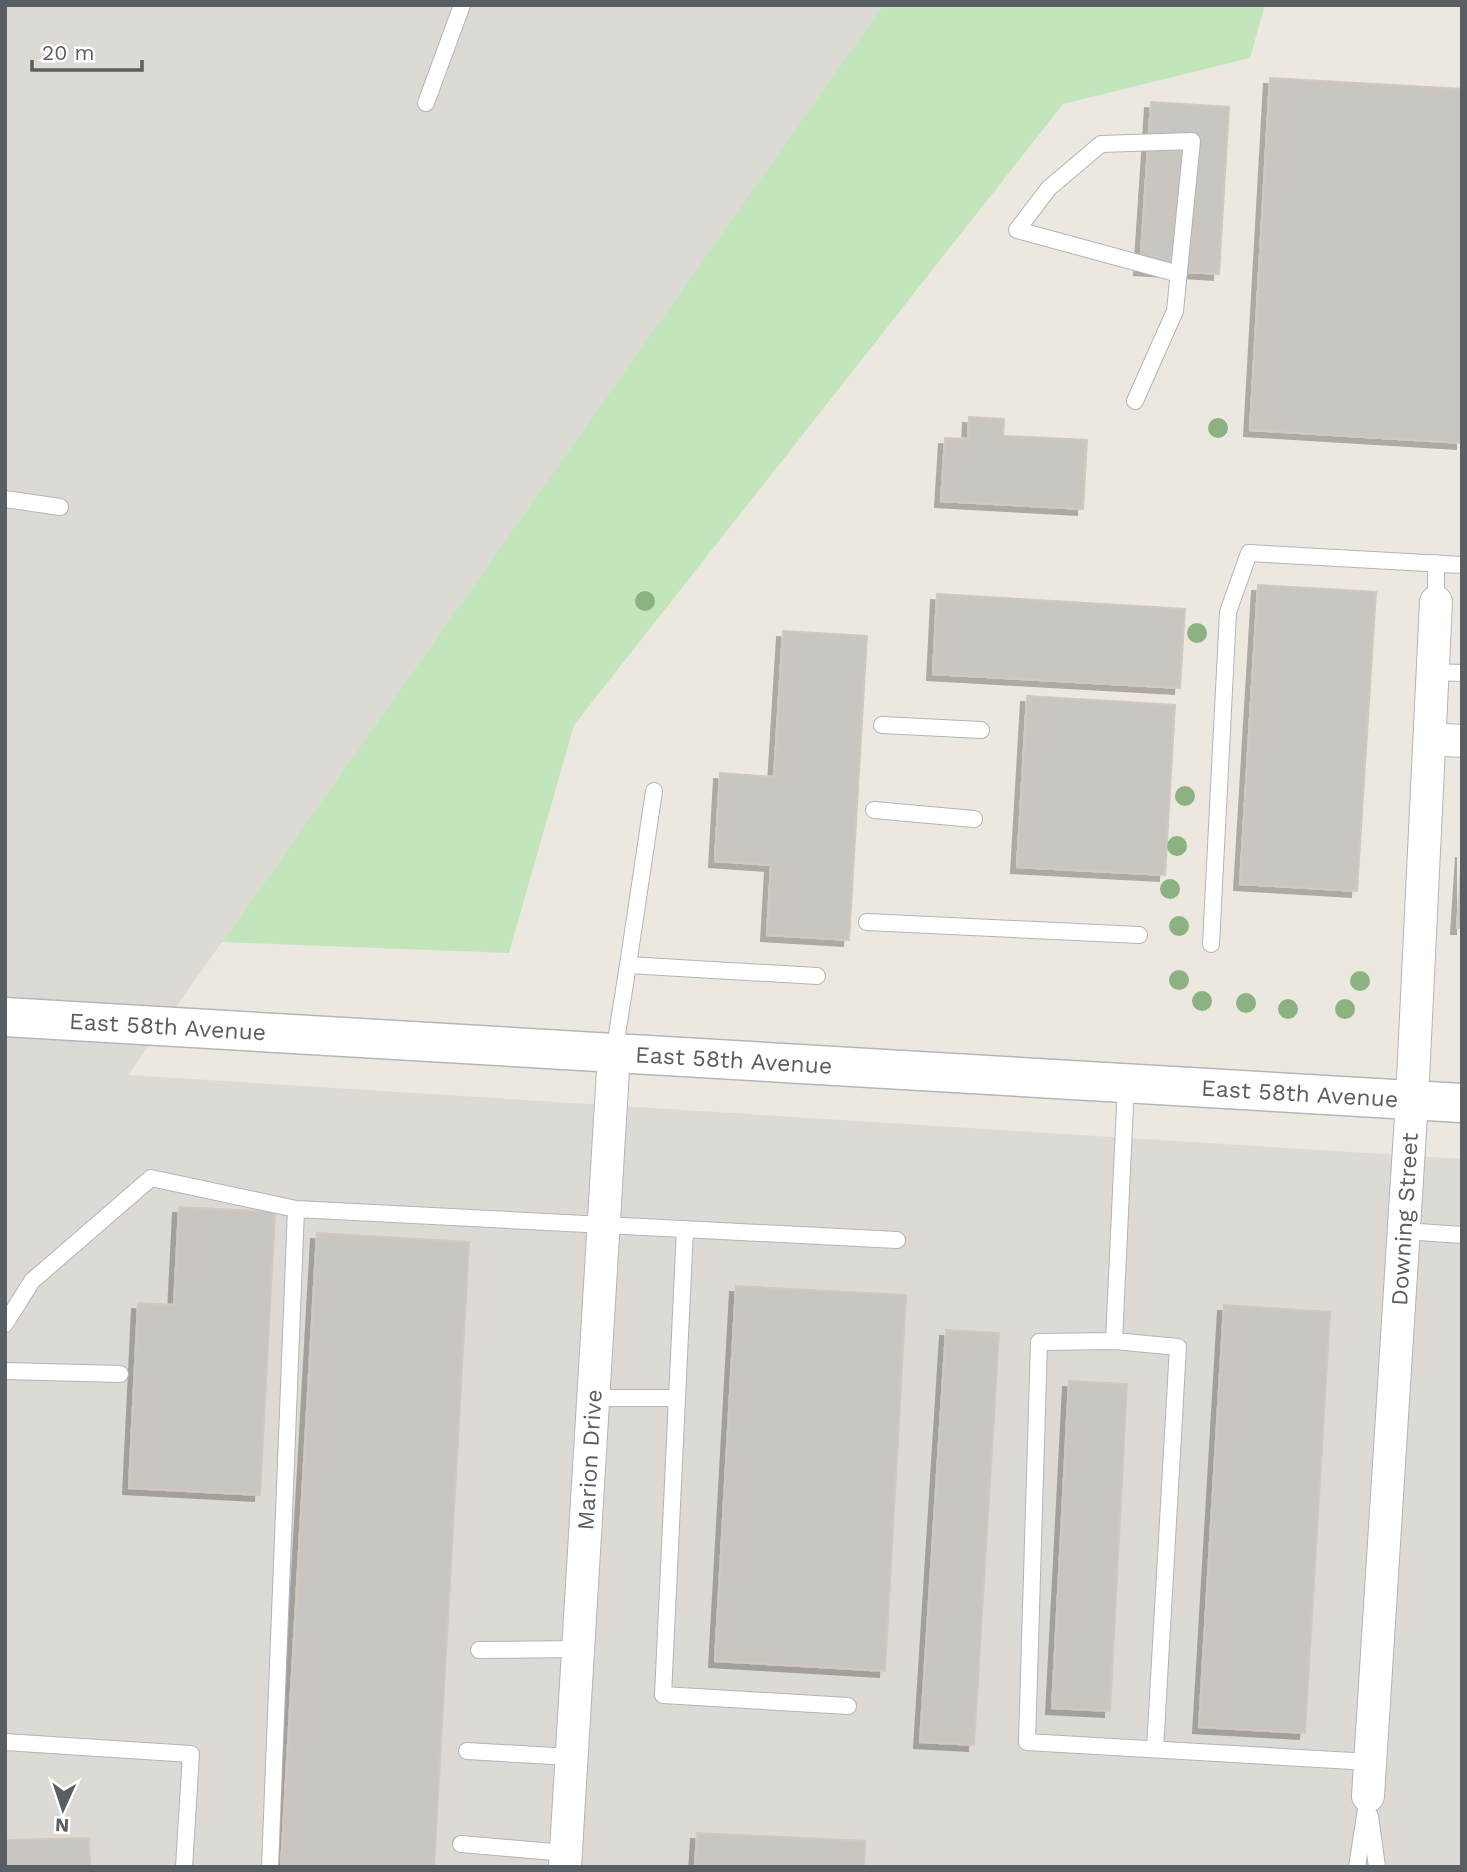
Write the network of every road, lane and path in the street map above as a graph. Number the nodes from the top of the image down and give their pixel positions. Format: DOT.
graph roads {
  1 [pos="463,5"];
  2 [pos="426,103"];
  3 [pos="1179,274"];
  4 [pos="1135,401"];
  5 [pos="5,499"];
  6 [pos="60,507"];
  7 [pos="1436,563"];
  8 [pos="1462,565"];
  9 [pos="1436,602"];
  10 [pos="1447,672"];
  11 [pos="882,725"];
  12 [pos="981,730"];
  13 [pos="1430,739"];
  14 [pos="1462,741"];
  15 [pos="654,791"];
  16 [pos="874,810"];
  17 [pos="974,819"];
  18 [pos="867,922"];
  19 [pos="1139,934"];
  20 [pos="1211,944"];
  21 [pos="628,965"];
  22 [pos="817,976"];
  23 [pos="5,1017"];
  24 [pos="614,1053"];
  25 [pos="1126,1083"];
  26 [pos="1412,1100"];
  27 [pos="1462,1103"];
  28 [pos="296,1209"];
  29 [pos="604,1225"];
  30 [pos="685,1229"];
  31 [pos="1404,1231"];
  32 [pos="1462,1235"];
  33 [pos="897,1240"];
  34 [pos="5,1324"];
  35 [pos="1114,1341"];
  36 [pos="5,1371"];
  37 [pos="120,1374"];
  38 [pos="593,1398"];
  39 [pos="677,1398"];
  40 [pos="578,1649"];
  41 [pos="479,1650"];
  42 [pos="848,1706"];
  43 [pos="5,1742"];
  44 [pos="1154,1749"];
  45 [pos="467,1751"];
  46 [pos="571,1756"];
  47 [pos="1370,1762"];
  48 [pos="1368,1796"];
  49 [pos="461,1844"];
  50 [pos="565,1860"];
  51 [pos="184,1867"];
  52 [pos="270,1867"];
  53 [pos="1357,1867"];
  54 [pos="1377,1867"];
  1 -- 2 [label="lane"];
  3 -- 3 [label="lane"];
  3 -- 4 [label="lane"];
  5 -- 6 [label="lane"];
  7 -- 8 [label="lane"];
  7 -- 9 [label="lane"];
  7 -- 20 [label="lane"];
  9 -- 10 [label="street, Downing Street"];
  10 -- 13 [label="street, Downing Street"];
  11 -- 12 [label="lane"];
  13 -- 14 [label="street"];
  13 -- 26 [label="street, Downing Street"];
  15 -- 21 [label="lane"];
  16 -- 17 [label="lane"];
  18 -- 19 [label="lane"];
  21 -- 22 [label="lane"];
  21 -- 24 [label="lane"];
  23 -- 24 [label="main road, East 58th Avenue"];
  24 -- 25 [label="main road, East 58th Avenue"];
  24 -- 29 [label="street, Marion Drive"];
  25 -- 26 [label="main road, East 58th Avenue"];
  25 -- 35 [label="lane"];
  26 -- 27 [label="main road, East 58th Avenue"];
  26 -- 31 [label="street, Downing Street"];
  28 -- 29 [label="lane"];
  28 -- 34 [label="lane"];
  28 -- 52 [label="lane"];
  29 -- 30 [label="lane"];
  29 -- 38 [label="street, Marion Drive"];
  30 -- 33 [label="lane"];
  30 -- 39 [label="lane"];
  31 -- 32 [label="lane"];
  31 -- 47 [label="street, Downing Street"];
  35 -- 44 [label="lane"];
  35 -- 44 [label="lane"];
  36 -- 37 [label="lane"];
  38 -- 39 [label="lane"];
  38 -- 40 [label="street, Marion Drive"];
  39 -- 42 [label="lane"];
  40 -- 41 [label="lane"];
  40 -- 46 [label="street, Marion Drive"];
  43 -- 51 [label="lane"];
  44 -- 47 [label="lane"];
  45 -- 46 [label="lane"];
  46 -- 50 [label="street, Marion Drive"];
  47 -- 48 [label="street, Downing Street"];
  48 -- 53 [label="lane"];
  48 -- 54 [label="lane"];
  49 -- 50 [label="lane"];
}
